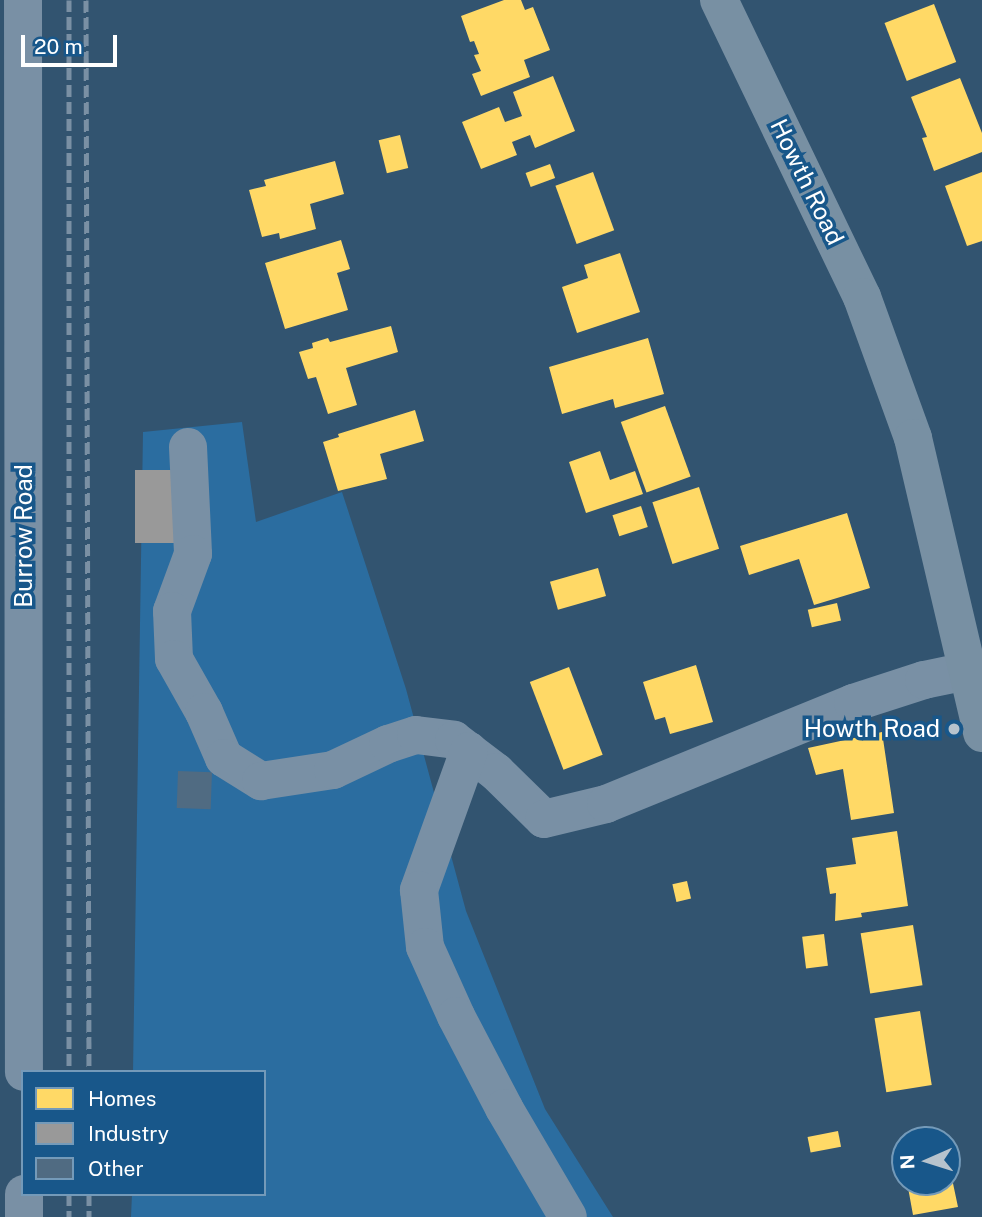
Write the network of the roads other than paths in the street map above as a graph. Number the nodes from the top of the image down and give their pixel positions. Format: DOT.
graph roads {
  1 [pos="23,0"];
  2 [pos="719,0"];
  3 [pos="188,447"];
  4 [pos="971,652"];
  5 [pos="982,733"];
  6 [pos="469,751"];
  7 [pos="24,1070"];
  8 [pos="24,1196"];
  9 [pos="24,1217"];
  10 [pos="568,1217"];
  1 -- 7 [label="street, Burrow Road"];
  2 -- 4 [label="main road, Howth Road"];
  3 -- 6 [label="street"];
  4 -- 5 [label="main road, Howth Road"];
  4 -- 6 [label="street"];
  6 -- 10 [label="street"];
  8 -- 9 [label="street"];
}
